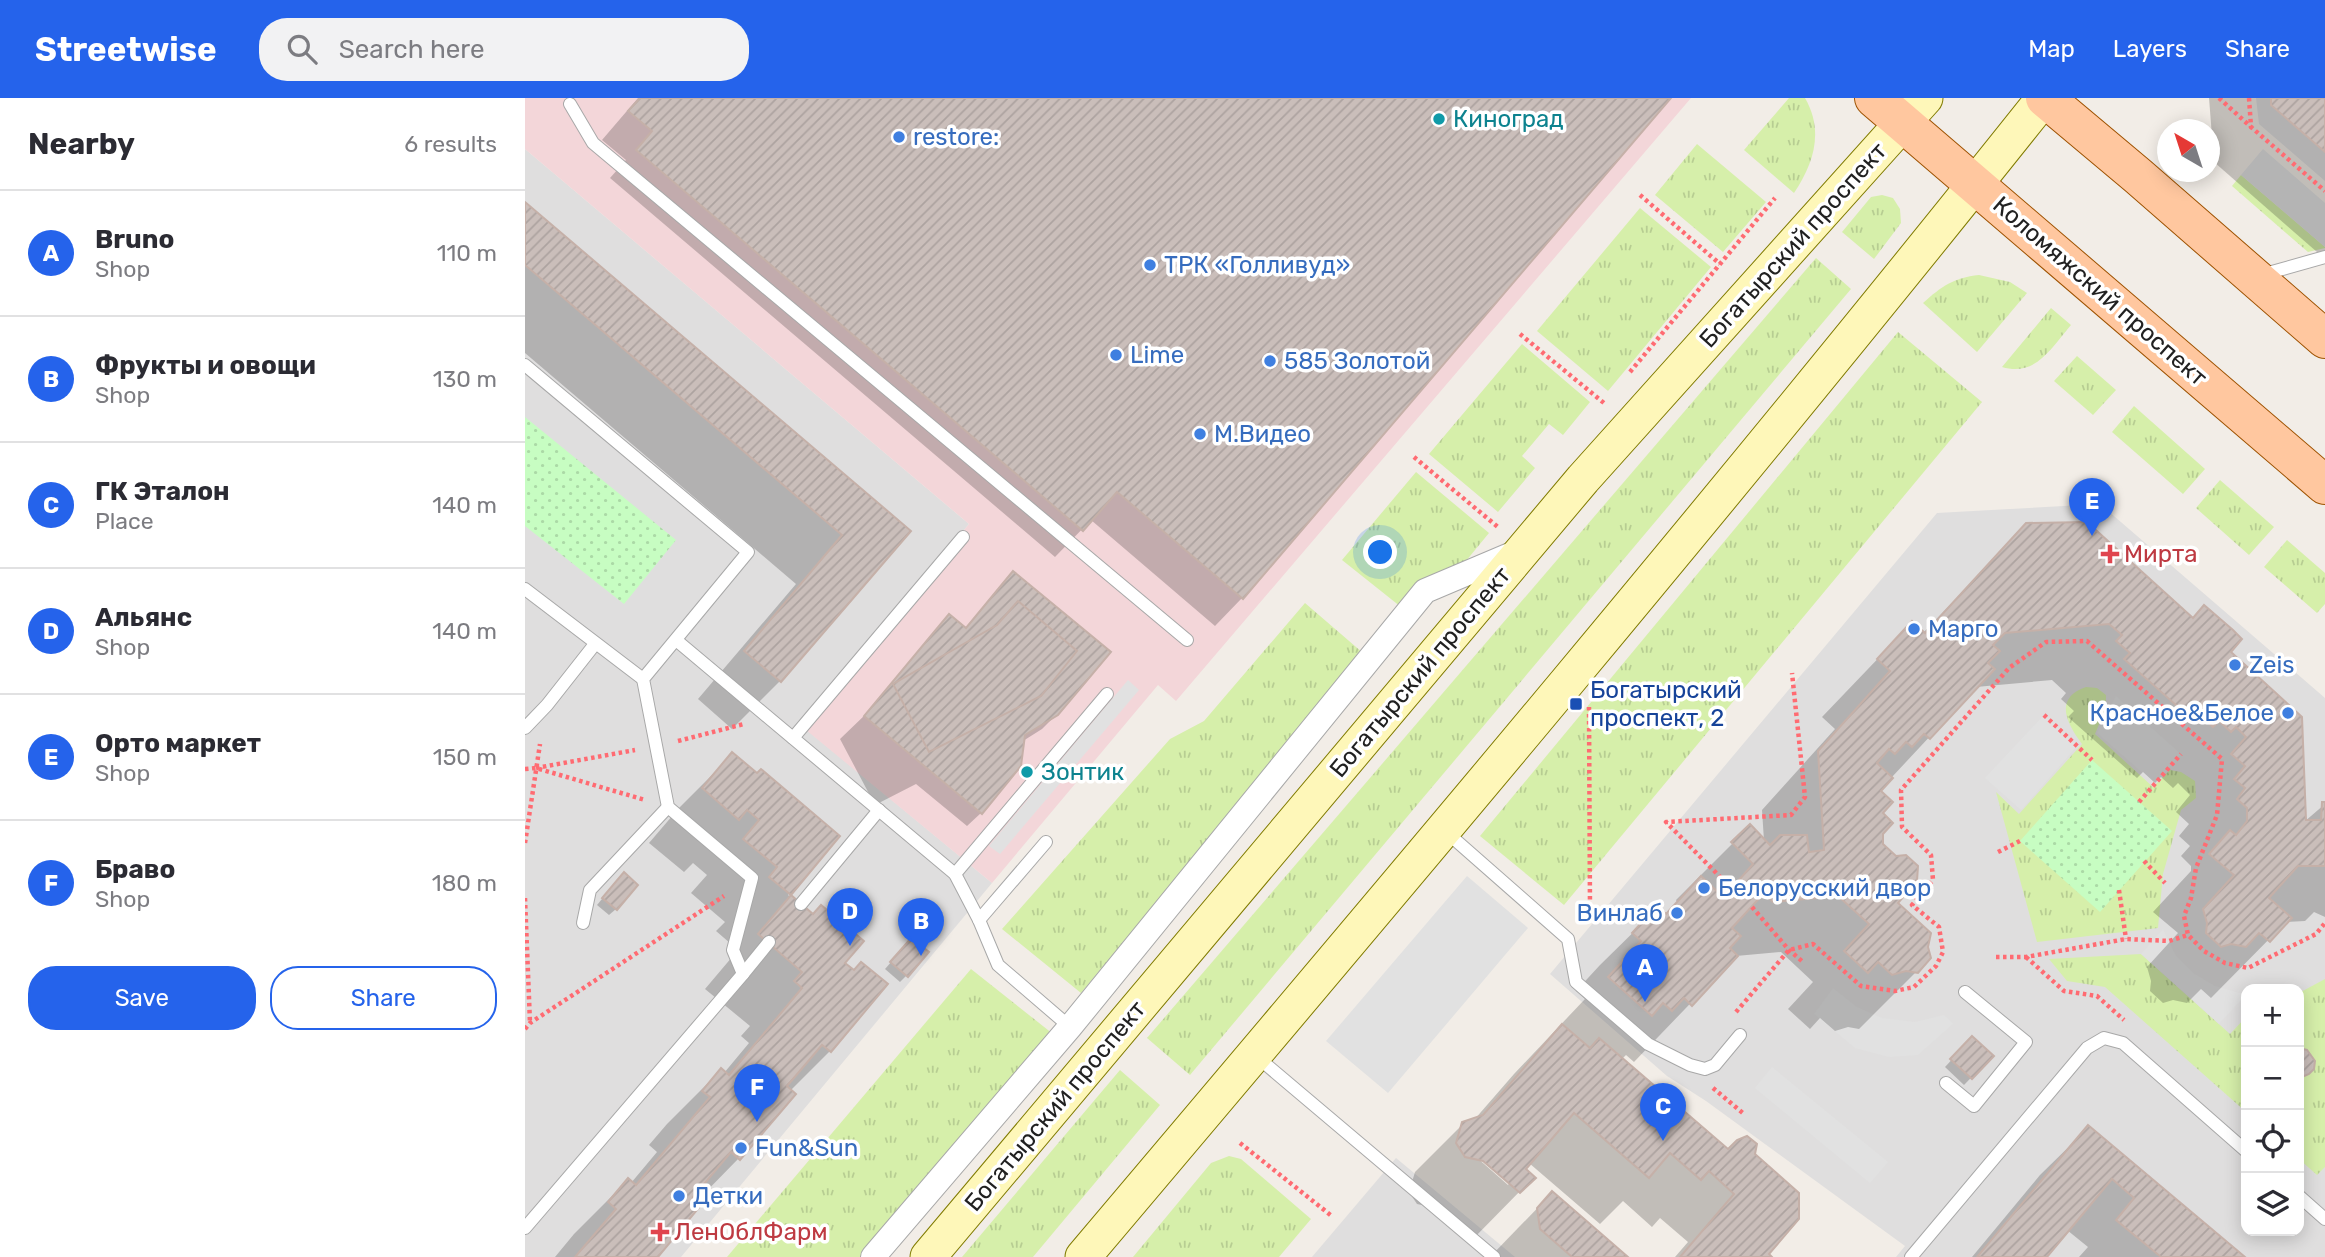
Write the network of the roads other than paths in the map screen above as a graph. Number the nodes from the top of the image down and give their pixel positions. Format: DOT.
graph roads {
  1 [pos="1874,98"];
  2 [pos="2045,98"];
  3 [pos="569,100"];
  4 [pos="1914,111"];
  5 [pos="1975,184"];
  6 [pos="2325,257"];
  7 [pos="2254,277"];
  8 [pos="2325,339"];
  9 [pos="525,365"];
  10 [pos="2325,485"];
  11 [pos="963,537"];
  12 [pos="1524,549"];
  13 [pos="525,589"];
  14 [pos="676,640"];
  15 [pos="1187,640"];
  16 [pos="595,644"];
  17 [pos="643,679"];
  18 [pos="1107,694"];
  19 [pos="525,728"];
  20 [pos="793,738"];
  21 [pos="668,807"];
  22 [pos="879,810"];
  23 [pos="1444,830"];
  24 [pos="1045,842"];
  25 [pos="955,874"];
  26 [pos="801,904"];
  27 [pos="979,920"];
  28 [pos="583,923"];
  29 [pos="769,942"];
  30 [pos="743,974"];
  31 [pos="1965,992"];
  32 [pos="1070,1027"];
  33 [pos="1740,1035"];
  34 [pos="1254,1054"];
  35 [pos="1946,1083"];
  36 [pos="2241,1147"];
  37 [pos="2304,1200"];
  38 [pos="2325,1219"];
  39 [pos="525,1228"];
  40 [pos="873,1257"];
  41 [pos="928,1257"];
  42 [pos="1083,1257"];
  43 [pos="1494,1257"];
  44 [pos="1911,1257"];
  1 -- 4 [label="main road, Коломяжский проспект"];
  2 -- 5 [label="main road"];
  2 -- 7 [label="main road"];
  3 -- 15 [label="lane"];
  4 -- 5 [label="main road, Коломяжский проспект"];
  4 -- 12 [label="main road, Богатырский проспект"];
  5 -- 10 [label="main road, Коломяжский проспект"];
  5 -- 23 [label="main road"];
  6 -- 7 [label="lane"];
  7 -- 8 [label="main road"];
  9 -- 14 [label="lane"];
  11 -- 20 [label="lane"];
  12 -- 32 [label="street"];
  12 -- 41 [label="main road, Богатырский проспект"];
  13 -- 16 [label="lane"];
  14 -- 17 [label="lane"];
  14 -- 20 [label="lane"];
  16 -- 17 [label="lane"];
  16 -- 19 [label="lane"];
  17 -- 21 [label="lane"];
  18 -- 25 [label="lane"];
  20 -- 22 [label="lane"];
  21 -- 28 [label="lane"];
  21 -- 30 [label="lane"];
  22 -- 25 [label="lane"];
  22 -- 26 [label="lane"];
  23 -- 33 [label="lane"];
  23 -- 34 [label="main road"];
  24 -- 27 [label="lane"];
  25 -- 27 [label="lane"];
  27 -- 32 [label="lane"];
  29 -- 30 [label="lane"];
  30 -- 39 [label="lane"];
  31 -- 35 [label="lane"];
  32 -- 40 [label="street"];
  34 -- 42 [label="main road"];
  34 -- 43 [label="lane"];
  36 -- 44 [label="lane"];
  37 -- 38 [label="lane"];
}
